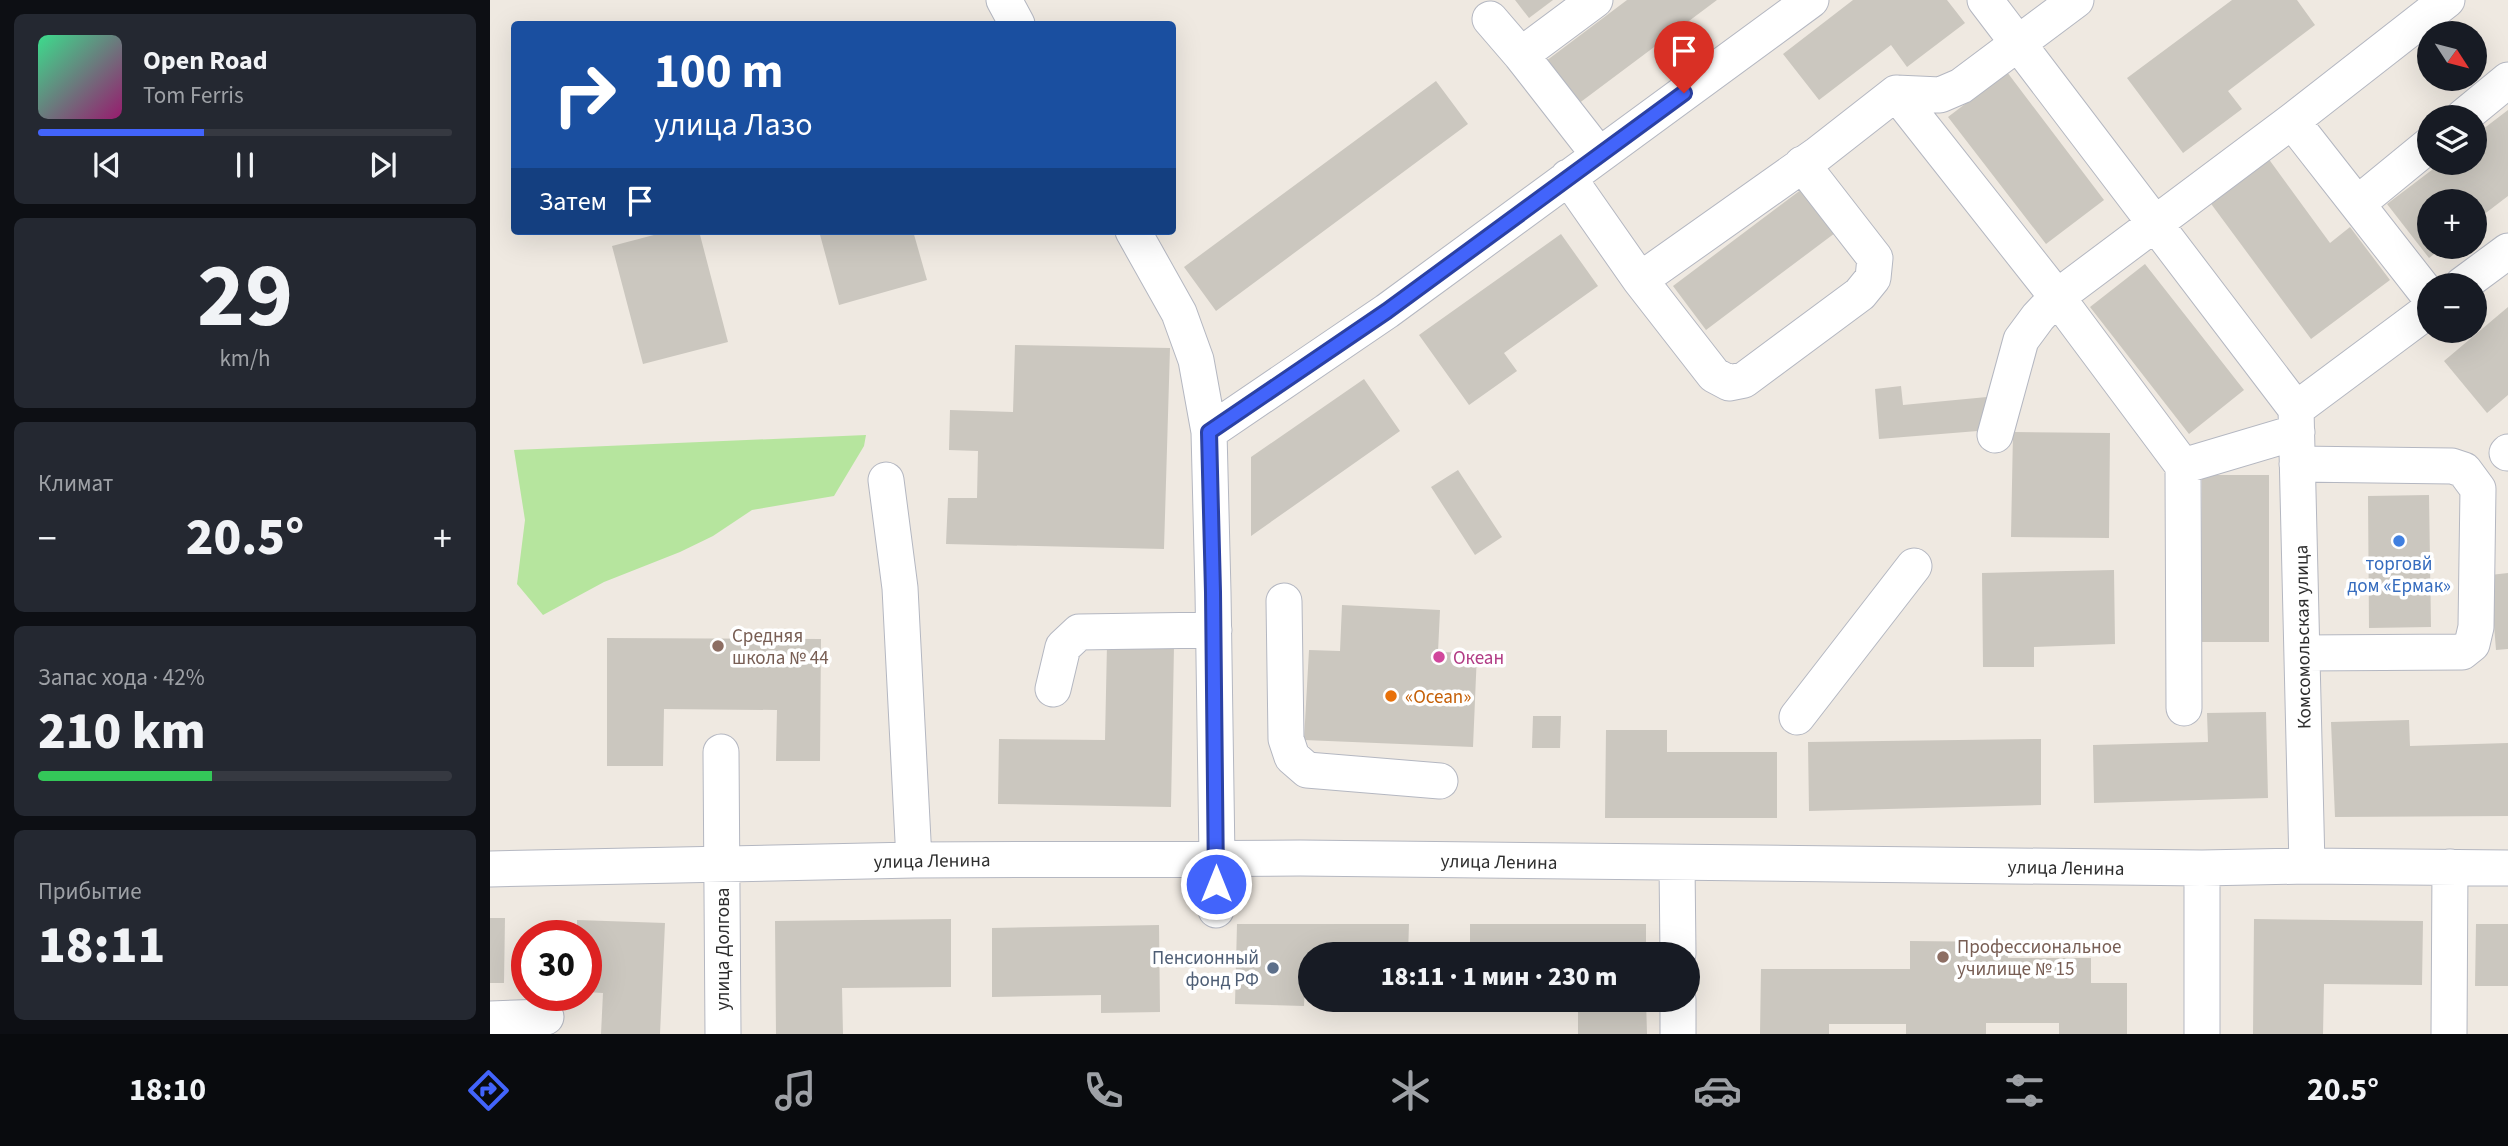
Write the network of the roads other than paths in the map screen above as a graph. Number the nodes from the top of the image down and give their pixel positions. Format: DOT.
graph roads {
  1 [pos="1003,0"];
  2 [pos="1595,0"];
  3 [pos="1811,0"];
  4 [pos="1985,0"];
  5 [pos="2076,0"];
  6 [pos="2447,0"];
  7 [pos="1490,19"];
  8 [pos="1015,21"];
  9 [pos="2018,43"];
  10 [pos="1521,55"];
  11 [pos="2508,80"];
  12 [pos="1896,93"];
  13 [pos="2478,105"];
  14 [pos="2292,121"];
  15 [pos="1599,155"];
  16 [pos="2417,155"];
  17 [pos="1802,164"];
  18 [pos="1568,177"];
  19 [pos="2357,204"];
  20 [pos="2155,224"];
  21 [pos="1135,235"];
  22 [pos="2507,253"];
  23 [pos="2479,273"];
  24 [pos="1640,279"];
  25 [pos="2417,281"];
  26 [pos="2057,297"];
  27 [pos="2417,321"];
  28 [pos="1209,432"];
  29 [pos="1995,435"];
  30 [pos="2297,435"];
  31 [pos="2183,466"];
  32 [pos="886,480"];
  33 [pos="1914,566"];
  34 [pos="1284,601"];
  35 [pos="1214,630"];
  36 [pos="2302,653"];
  37 [pos="1054,689"];
  38 [pos="2184,708"];
  39 [pos="1797,718"];
  40 [pos="721,752"];
  41 [pos="1440,781"];
  42 [pos="1217,858"];
  43 [pos="914,860"];
  44 [pos="721,863"];
  45 [pos="1677,864"];
  46 [pos="2306,866"];
  47 [pos="2450,867"];
  48 [pos="2203,868"];
  49 [pos="2508,868"];
  50 [pos="490,869"];
  51 [pos="1216,910"];
  52 [pos="1678,942"];
  53 [pos="1678,1012"];
  54 [pos="546,1017"];
  55 [pos="490,1019"];
  56 [pos="723,1034"];
  57 [pos="1678,1034"];
  58 [pos="2202,1034"];
  59 [pos="2449,1034"];
  1 -- 8 [label="street"];
  2 -- 10 [label="street"];
  3 -- 15 [label="street"];
  4 -- 9 [label="street"];
  5 -- 9 [label="street"];
  6 -- 14 [label="street"];
  7 -- 10 [label="street"];
  9 -- 12 [label="street"];
  9 -- 20 [label="street"];
  10 -- 15 [label="street"];
  11 -- 13 [label="street"];
  12 -- 17 [label="street"];
  12 -- 26 [label="street"];
  14 -- 19 [label="street"];
  14 -- 20 [label="street"];
  15 -- 18 [label="street"];
  16 -- 19 [label="street"];
  17 -- 24 [label="street"];
  17 -- 24 [label="street"];
  18 -- 24 [label="street"];
  18 -- 28 [label="street"];
  19 -- 25 [label="street"];
  20 -- 26 [label="street"];
  20 -- 30 [label="street"];
  21 -- 28 [label="street"];
  22 -- 23 [label="street"];
  26 -- 29 [label="street"];
  26 -- 31 [label="street"];
  27 -- 30 [label="street"];
  28 -- 35 [label="street"];
  30 -- 31 [label="street"];
  30 -- 36 [label="street, Комсомольская улица"];
  30 -- 36 [label="street"];
  31 -- 38 [label="street"];
  32 -- 43 [label="street"];
  33 -- 39 [label="street"];
  34 -- 41 [label="street"];
  35 -- 37 [label="street"];
  35 -- 42 [label="street"];
  36 -- 46 [label="street, Комсомольская улица"];
  40 -- 44 [label="street, улица Долгова"];
  42 -- 43 [label="street, улица Ленина"];
  42 -- 45 [label="street, улица Ленина"];
  42 -- 51 [label="street"];
  43 -- 44 [label="street, улица Ленина"];
  44 -- 50 [label="street, улица Ленина"];
  44 -- 56 [label="street, улица Долгова"];
  45 -- 48 [label="street, улица Ленина"];
  45 -- 52 [label="street"];
  46 -- 47 [label="street, улица Ленина"];
  46 -- 48 [label="street, улица Ленина"];
  47 -- 49 [label="street, улица Ленина"];
  47 -- 59 [label="street"];
  48 -- 58 [label="street"];
  53 -- 57 [label="street"];
  54 -- 55 [label="street"];
}
